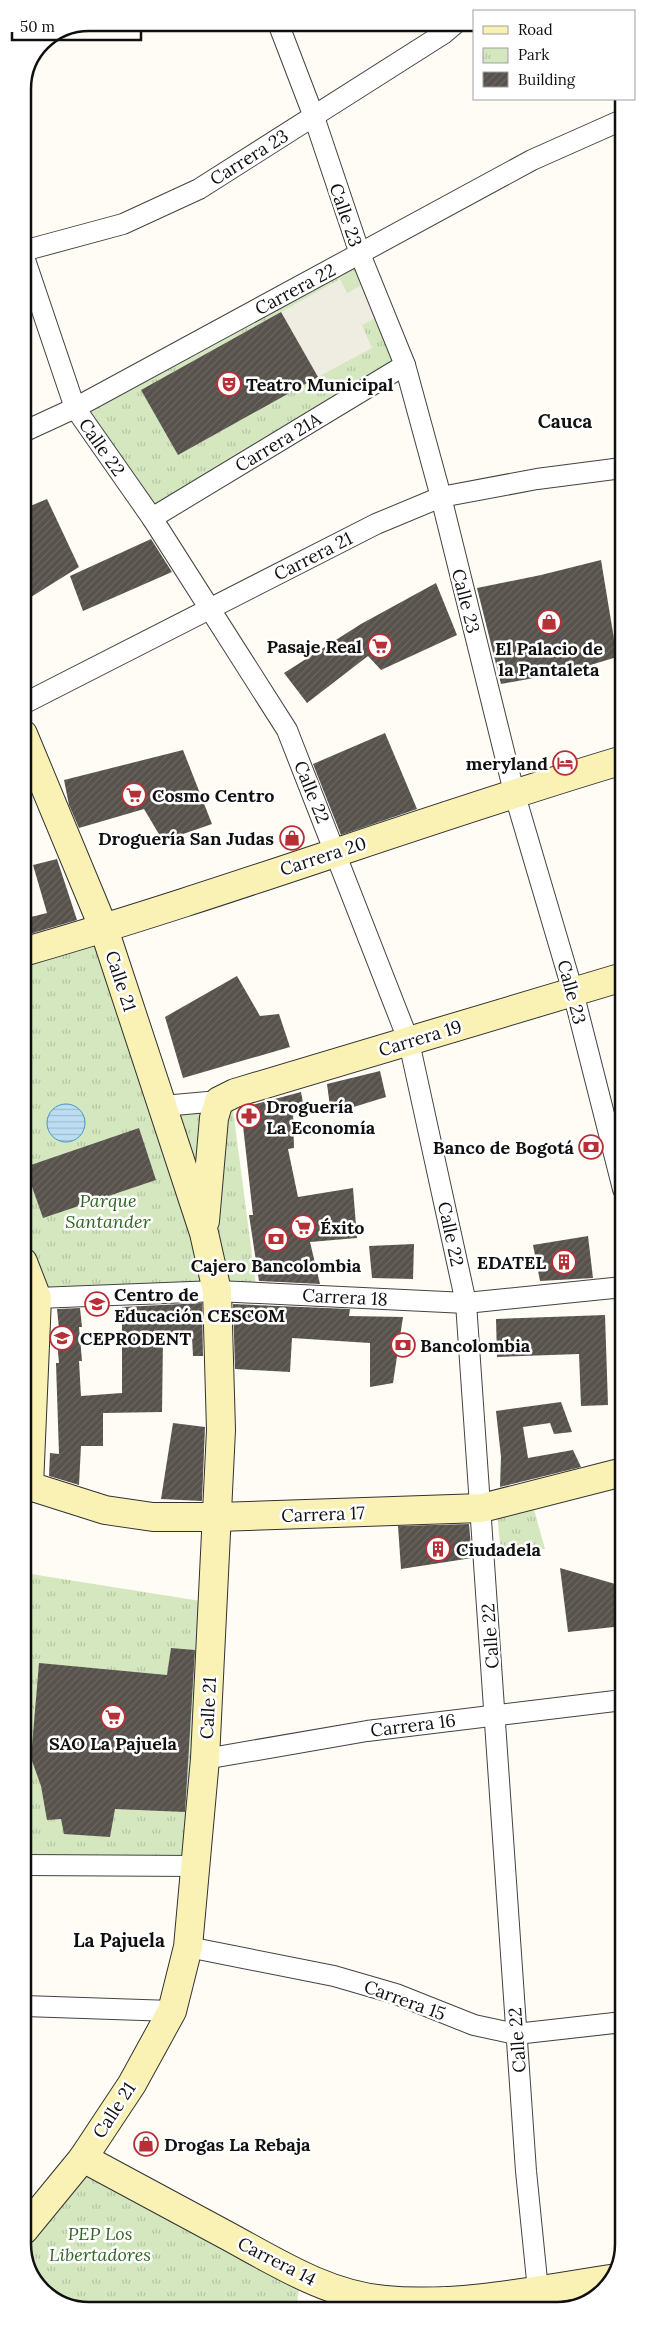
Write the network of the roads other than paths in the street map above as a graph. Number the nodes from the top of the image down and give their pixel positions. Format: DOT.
graph roads {
  1 [pos="281,31"];
  2 [pos="447,31"];
  3 [pos="314,117"];
  4 [pos="615,123"];
  5 [pos="31,250"];
  6 [pos="360,254"];
  7 [pos="31,276"];
  8 [pos="405,365"];
  9 [pos="75,408"];
  10 [pos="31,428"];
  11 [pos="615,469"];
  12 [pos="440,497"];
  13 [pos="152,518"];
  14 [pos="211,609"];
  15 [pos="31,700"];
  16 [pos="31,753"];
  17 [pos="615,762"];
  18 [pos="514,792"];
  19 [pos="336,851"];
  20 [pos="104,929"];
  21 [pos="31,950"];
  22 [pos="615,979"];
  23 [pos="573,992"];
  24 [pos="409,1042"];
  25 [pos="219,1101"];
  26 [pos="163,1106"];
  27 [pos="615,1157"];
  28 [pos="204,1233"];
  29 [pos="31,1283"];
  30 [pos="615,1288"];
  31 [pos="217,1291"];
  32 [pos="37,1298"];
  33 [pos="466,1303"];
  34 [pos="31,1400"];
  35 [pos="615,1474"];
  36 [pos="31,1487"];
  37 [pos="482,1508"];
  38 [pos="216,1517"];
  39 [pos="615,1701"];
  40 [pos="495,1715"];
  41 [pos="205,1759"];
  42 [pos="31,1865"];
  43 [pos="196,1866"];
  44 [pos="188,1947"];
  45 [pos="31,2006"];
  46 [pos="172,2010"];
  47 [pos="615,2023"];
  48 [pos="516,2034"];
  49 [pos="83,2158"];
  50 [pos="31,2221"];
  51 [pos="600,2282"];
  52 [pos="539,2300"];
  1 -- 3 [label="street, Calle 23"];
  2 -- 3 [label="street, Carrera 23"];
  3 -- 5 [label="street, Carrera 23"];
  3 -- 6 [label="street, Calle 23"];
  4 -- 6 [label="street, Carrera 22"];
  6 -- 8 [label="street, Calle 23"];
  6 -- 9 [label="street, Carrera 22"];
  7 -- 9 [label="street, Calle 22"];
  8 -- 12 [label="street, Calle 23"];
  8 -- 13 [label="street, Carrera 21A"];
  9 -- 10 [label="street, Carrera 22"];
  9 -- 13 [label="street, Calle 22"];
  11 -- 12 [label="street, Carrera 21"];
  12 -- 14 [label="street, Carrera 21"];
  12 -- 18 [label="street, Calle 23"];
  13 -- 14 [label="street, Calle 22"];
  14 -- 15 [label="street, Carrera 21"];
  14 -- 19 [label="street, Calle 22"];
  16 -- 20 [label="main road, Calle 21"];
  17 -- 18 [label="main road, Carrera 20"];
  18 -- 19 [label="main road, Carrera 20"];
  18 -- 23 [label="street, Calle 23"];
  19 -- 20 [label="main road, Carrera 20"];
  19 -- 24 [label="street, Calle 22"];
  20 -- 21 [label="main road, Carrera 20"];
  20 -- 26 [label="main road, Calle 21"];
  22 -- 23 [label="main road, Carrera 19"];
  23 -- 24 [label="main road, Carrera 19"];
  23 -- 27 [label="street, Calle 23"];
  24 -- 25 [label="main road, Carrera 19"];
  24 -- 33 [label="street, Calle 22"];
  25 -- 26 [label="street"];
  25 -- 28 [label="main road, Calle 21"];
  26 -- 28 [label="main road, Calle 21"];
  28 -- 31 [label="main road, Calle 21"];
  29 -- 32 [label="main road"];
  30 -- 33 [label="street, Carrera 18"];
  31 -- 32 [label="street, Carrera 18"];
  31 -- 33 [label="street, Carrera 18"];
  31 -- 38 [label="main road, Calle 21"];
  32 -- 34 [label="main road"];
  33 -- 37 [label="street, Calle 22"];
  35 -- 37 [label="main road, Carrera 17"];
  36 -- 38 [label="main road, Carrera 17"];
  37 -- 38 [label="main road, Carrera 17"];
  37 -- 40 [label="street, Calle 22"];
  38 -- 41 [label="main road, Calle 21"];
  39 -- 40 [label="street, Carrera 16"];
  40 -- 41 [label="street, Carrera 16"];
  40 -- 48 [label="street, Calle 22"];
  41 -- 43 [label="main road, Calle 21"];
  42 -- 43 [label="street"];
  43 -- 44 [label="main road, Calle 21"];
  44 -- 46 [label="main road, Calle 21"];
  44 -- 48 [label="street, Carrera 15"];
  45 -- 46 [label="street"];
  46 -- 49 [label="main road, Calle 21"];
  47 -- 48 [label="street, Carrera 15"];
  48 -- 52 [label="street, Calle 22"];
  49 -- 50 [label="main road"];
  49 -- 52 [label="main road, Carrera 14"];
  51 -- 52 [label="main road, Carrera 14"];
}
